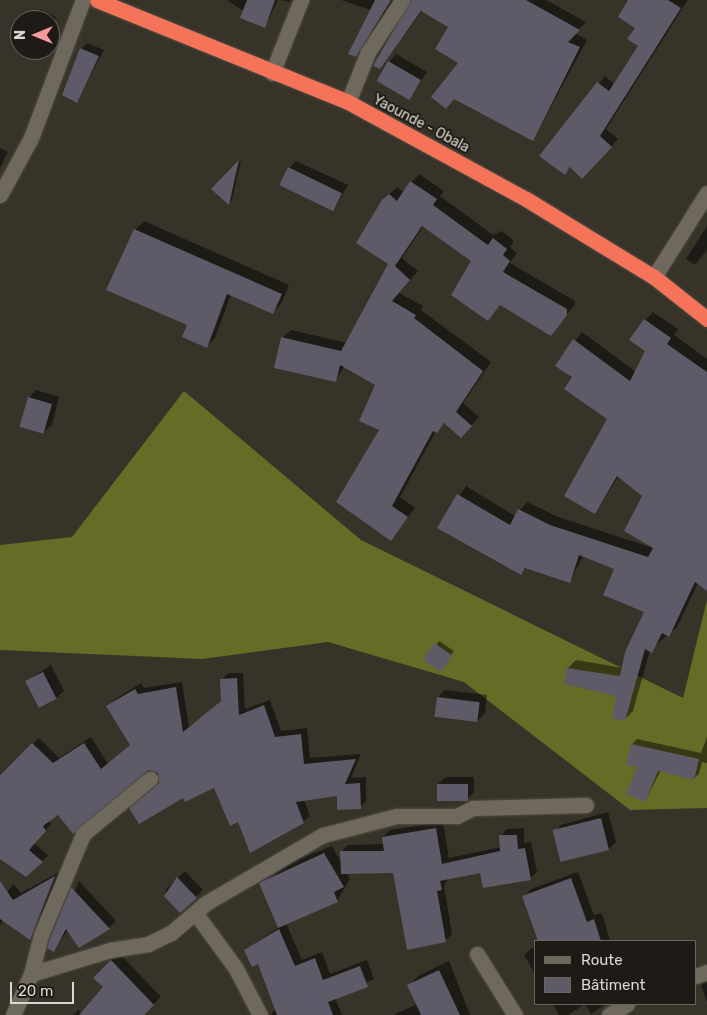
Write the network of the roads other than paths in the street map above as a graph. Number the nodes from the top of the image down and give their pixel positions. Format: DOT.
graph roads {
  1 [pos="83,0"];
  2 [pos="97,0"];
  3 [pos="301,0"];
  4 [pos="402,0"];
  5 [pos="272,73"];
  6 [pos="348,102"];
  7 [pos="707,193"];
  8 [pos="0,195"];
  9 [pos="654,277"];
  10 [pos="707,319"];
  11 [pos="150,780"];
  12 [pos="586,805"];
  13 [pos="196,914"];
  14 [pos="477,954"];
  15 [pos="31,974"];
  16 [pos="625,1005"];
  17 [pos="12,1015"];
  18 [pos="260,1015"];
  19 [pos="516,1015"];
  20 [pos="609,1015"];
  1 -- 8 [label="street"];
  2 -- 5 [label="highway, Yaounde - Obala"];
  3 -- 5 [label="street"];
  4 -- 6 [label="street"];
  5 -- 6 [label="highway, Yaounde - Obala"];
  6 -- 9 [label="highway, Yaounde - Obala"];
  7 -- 9 [label="street"];
  9 -- 10 [label="highway, Yaounde - Obala"];
  11 -- 15 [label="street"];
  12 -- 13 [label="street"];
  13 -- 15 [label="street"];
  13 -- 18 [label="street"];
  14 -- 19 [label="street"];
  15 -- 17 [label="street"];
  16 -- 20 [label="street"];
}
